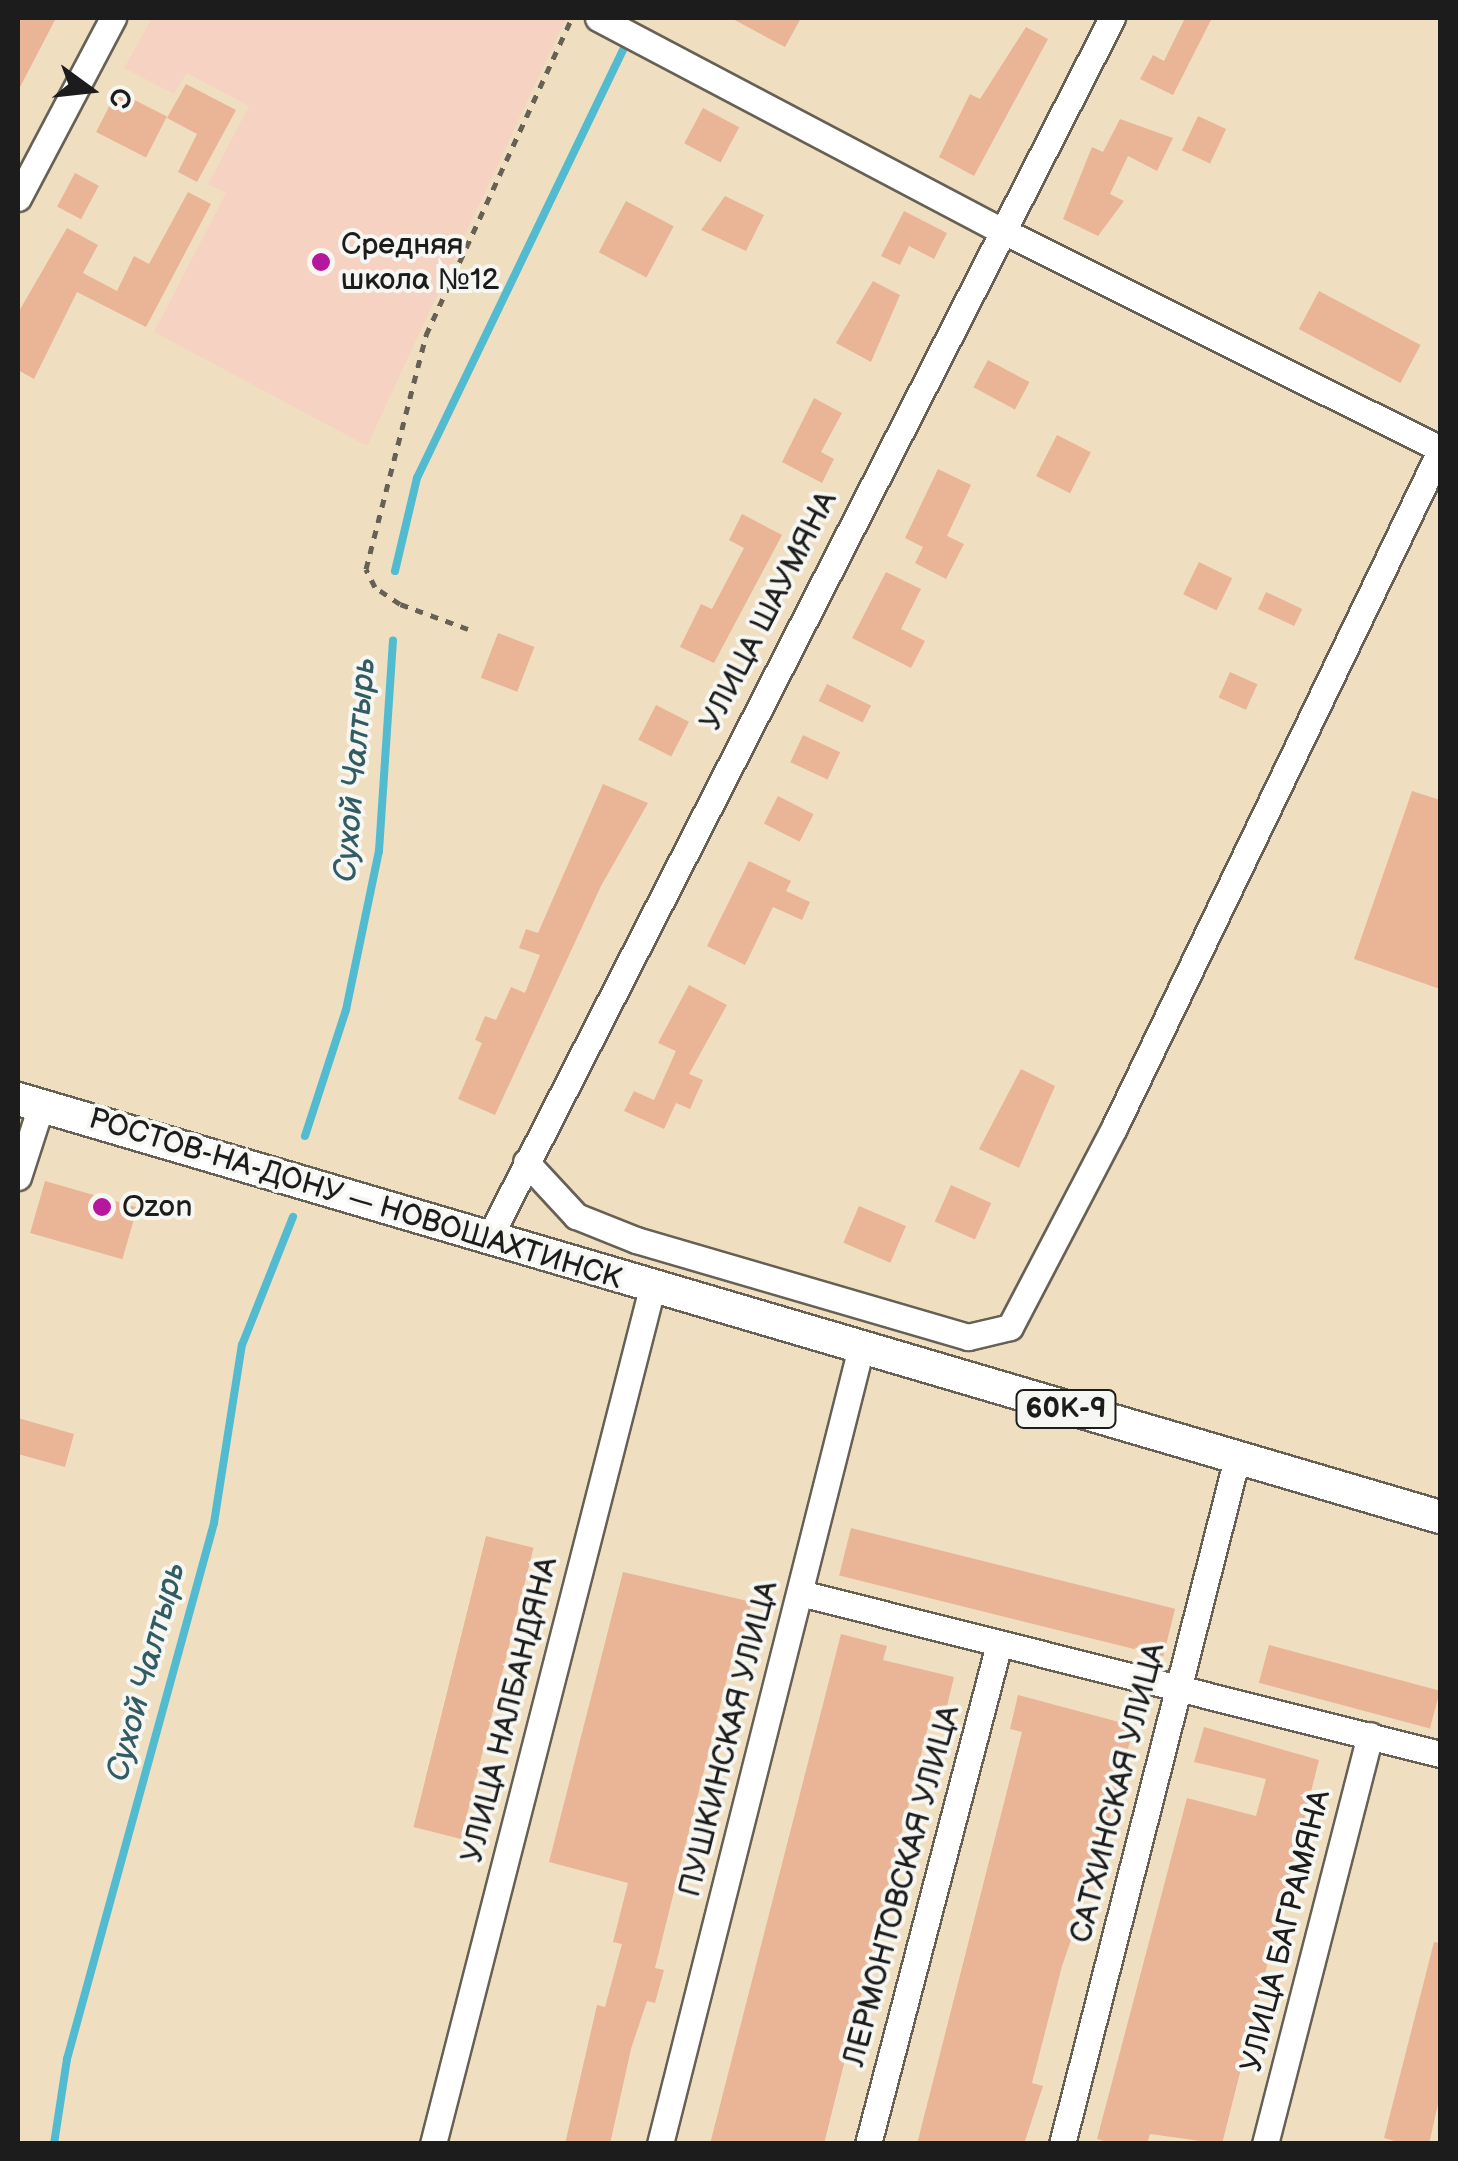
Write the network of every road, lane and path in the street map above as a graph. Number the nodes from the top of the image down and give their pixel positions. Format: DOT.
graph roads {
  1 [pos="113,18"];
  2 [pos="572,18"];
  3 [pos="598,18"];
  4 [pos="1112,18"];
  5 [pos="18,198"];
  6 [pos="999,228"];
  7 [pos="1440,450"];
  8 [pos="468,629"];
  9 [pos="24,1110"];
  10 [pos="526,1162"];
  11 [pos="18,1177"];
  12 [pos="490,1236"];
  13 [pos="651,1292"];
  14 [pos="691,1301"];
  15 [pos="860,1351"];
  16 [pos="1237,1458"];
  17 [pos="1440,1517"];
  18 [pos="800,1593"];
  19 [pos="998,1644"];
  20 [pos="1178,1690"];
  21 [pos="1370,1735"];
  22 [pos="1440,1754"];
  23 [pos="432,2144"];
  24 [pos="660,2144"];
  25 [pos="868,2144"];
  26 [pos="1062,2144"];
  27 [pos="1265,2144"];
  1 -- 5 [label="street"];
  2 -- 8 [label="path"];
  3 -- 6 [label="street"];
  4 -- 6 [label="street, УЛИЦА ШАУМЯНА"];
  6 -- 7 [label="street"];
  6 -- 10 [label="street, УЛИЦА ШАУМЯНА"];
  7 -- 10 [label="street"];
  9 -- 11 [label="street"];
  9 -- 12 [label="main road, РОСТОВ-НА-ДОНУ — НОВОШАХТИНСК / 60К-9"];
  9 -- 13 [label="main road, РОСТОВ-НА-ДОНУ — НОВОШАХТИНСК / 60К-9"];
  10 -- 12 [label="street, УЛИЦА ШАУМЯНА"];
  12 -- 14 [label="main road, РОСТОВ-НА-ДОНУ — НОВОШАХТИНСК / 60К-9"];
  13 -- 14 [label="main road, РОСТОВ-НА-ДОНУ — НОВОШАХТИНСК / 60К-9"];
  13 -- 23 [label="street, УЛИЦА НАЛБАНДЯНА"];
  14 -- 15 [label="main road, РОСТОВ-НА-ДОНУ — НОВОШАХТИНСК / 60К-9"];
  15 -- 16 [label="main road, РОСТОВ-НА-ДОНУ — НОВОШАХТИНСК / 60К-9"];
  15 -- 18 [label="street, ПУШКИНСКАЯ УЛИЦА"];
  16 -- 17 [label="main road, РОСТОВ-НА-ДОНУ — НОВОШАХТИНСК / 60К-9"];
  16 -- 20 [label="street, САТХИНСКАЯ УЛИЦА"];
  18 -- 19 [label="street"];
  18 -- 24 [label="street, ПУШКИНСКАЯ УЛИЦА"];
  19 -- 20 [label="street"];
  19 -- 25 [label="street, ЛЕРМОНТОВСКАЯ УЛИЦА"];
  20 -- 21 [label="street"];
  20 -- 26 [label="street, САТХИНСКАЯ УЛИЦА"];
  21 -- 22 [label="street"];
  21 -- 27 [label="street, УЛИЦА БАГРАМЯНА"];
}
